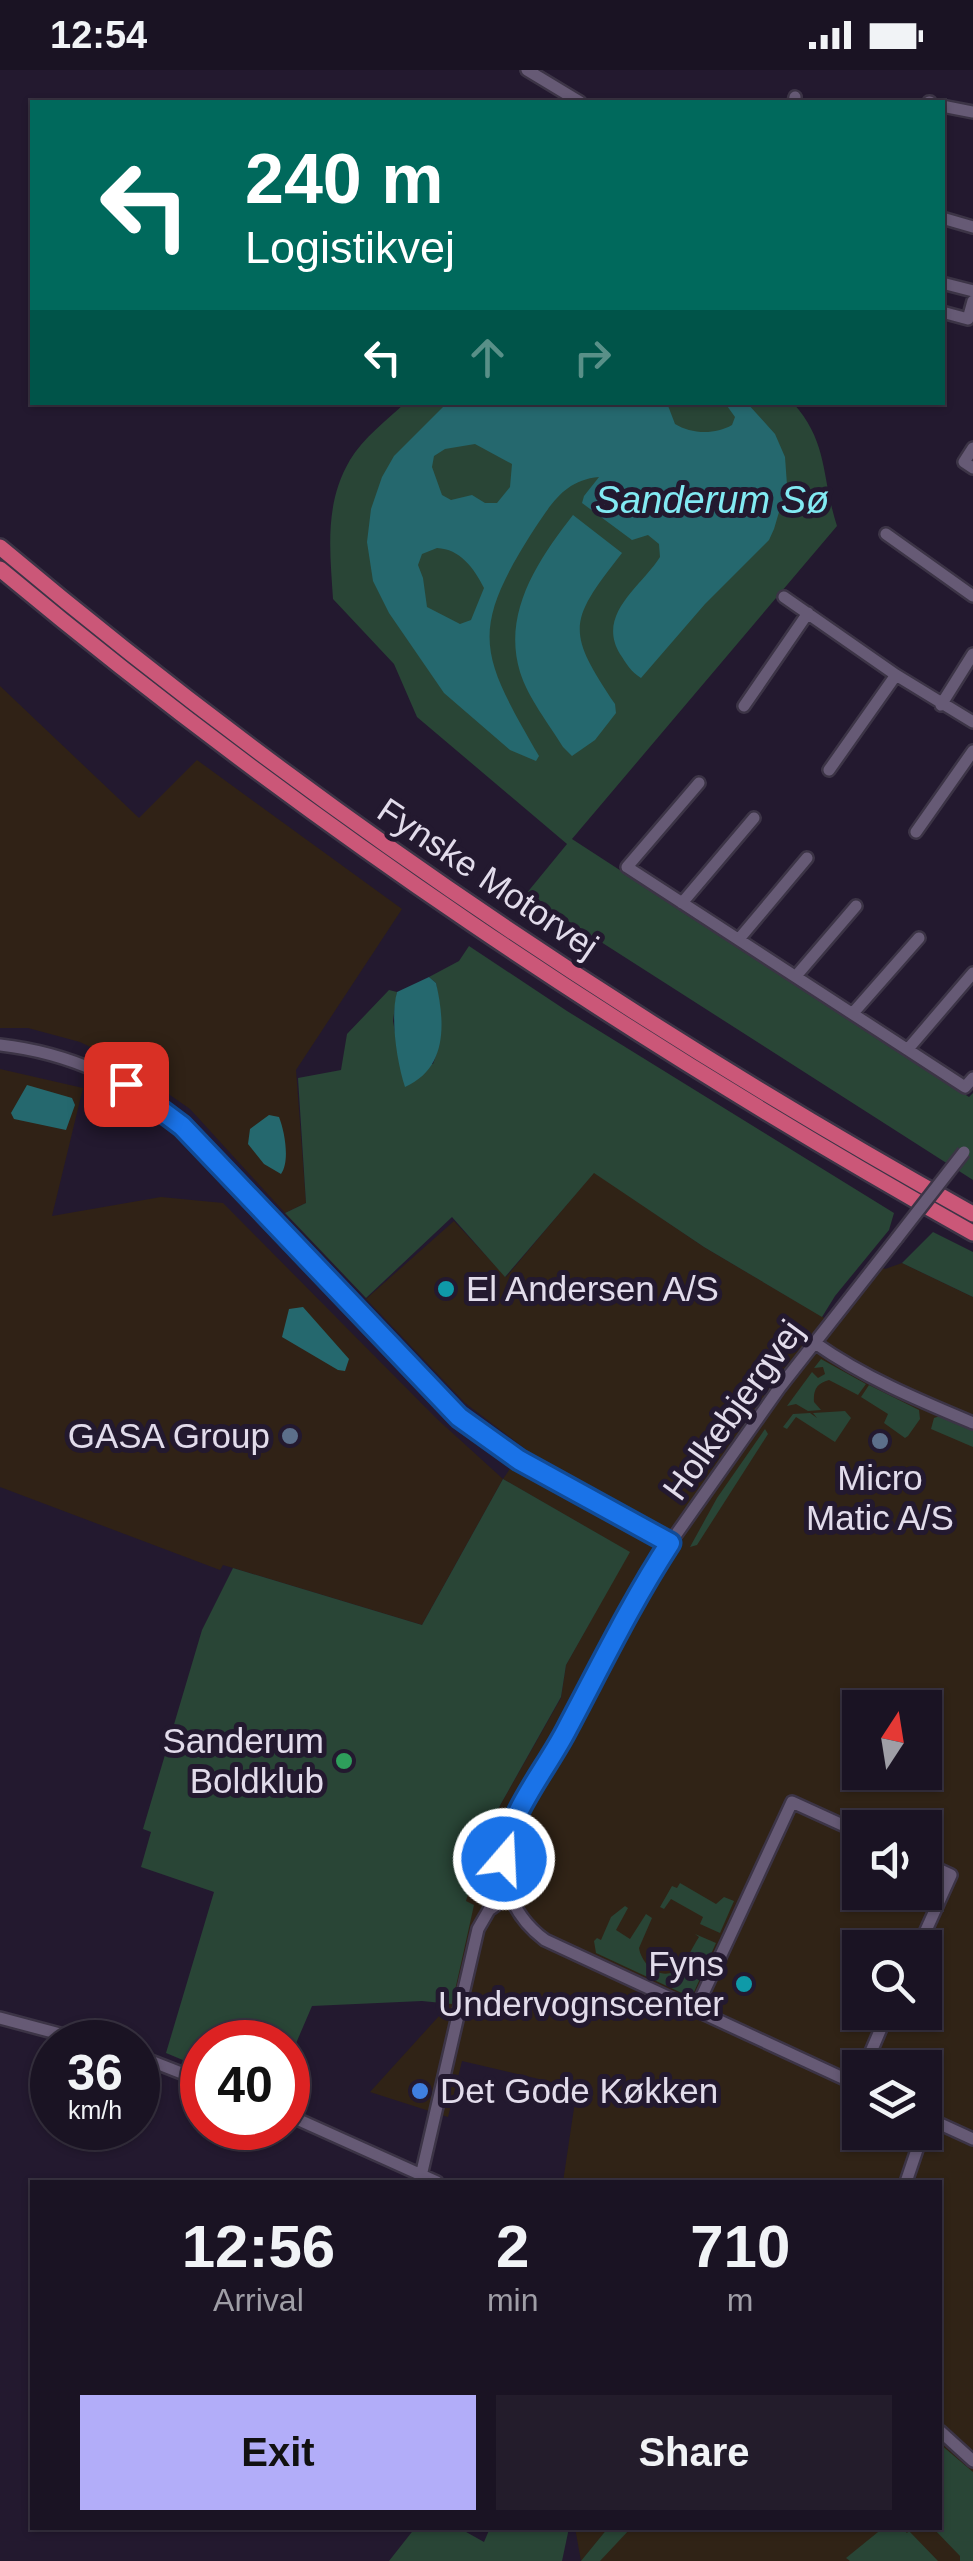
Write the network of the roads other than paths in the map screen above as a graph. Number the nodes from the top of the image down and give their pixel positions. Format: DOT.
graph roads {
  1 [pos="528,70"];
  2 [pos="577,100"];
  3 [pos="945,107"];
  4 [pos="973,112"];
  5 [pos="945,219"];
  6 [pos="973,228"];
  7 [pos="945,284"];
  8 [pos="973,291"];
  9 [pos="973,302"];
  10 [pos="945,313"];
  11 [pos="973,448"];
  12 [pos="973,468"];
  13 [pos="886,534"];
  14 [pos="0,547"];
  15 [pos="0,569"];
  16 [pos="973,596"];
  17 [pos="784,597"];
  18 [pos="808,613"];
  19 [pos="973,654"];
  20 [pos="896,676"];
  21 [pos="941,704"];
  22 [pos="744,706"];
  23 [pos="973,722"];
  24 [pos="973,750"];
  25 [pos="829,770"];
  26 [pos="699,783"];
  27 [pos="754,818"];
  28 [pos="916,832"];
  29 [pos="807,858"];
  30 [pos="682,903"];
  31 [pos="856,906"];
  32 [pos="919,938"];
  33 [pos="739,939"];
  34 [pos="973,973"];
  35 [pos="796,976"];
  36 [pos="852,1012"];
  37 [pos="0,1045"];
  38 [pos="908,1049"];
  39 [pos="973,1078"];
  40 [pos="973,1140"];
  41 [pos="973,1214"];
  42 [pos="973,1233"];
  43 [pos="815,1343"];
  44 [pos="973,1423"];
  45 [pos="670,1543"];
  46 [pos="842,1825"];
  47 [pos="942,1871"];
  48 [pos="510,1895"];
  49 [pos="942,1895"];
  50 [pos="695,2011"];
  51 [pos="0,2018"];
  52 [pos="30,2026"];
  53 [pos="842,2075"];
  54 [pos="310,2125"];
  55 [pos="942,2129"];
  56 [pos="973,2139"];
  57 [pos="916,2150"];
  58 [pos="421,2176"];
  59 [pos="432,2180"];
  60 [pos="907,2180"];
  61 [pos="942,2434"];
  62 [pos="973,2461"];
  1 -- 2 [label="street"];
  3 -- 4 [label="street"];
  5 -- 6 [label="street"];
  7 -- 8 [label="street"];
  9 -- 10 [label="street"];
  11 -- 12 [label="street"];
  13 -- 16 [label="street"];
  14 -- 41 [label="highway, Fynske Motorvej"];
  15 -- 42 [label="highway, Fynske Motorvej"];
  17 -- 18 [label="street"];
  18 -- 20 [label="street"];
  18 -- 22 [label="street"];
  19 -- 21 [label="street"];
  20 -- 21 [label="street"];
  20 -- 25 [label="street"];
  21 -- 23 [label="street"];
  24 -- 28 [label="street"];
  26 -- 30 [label="street"];
  27 -- 30 [label="street"];
  29 -- 33 [label="street"];
  30 -- 33 [label="street"];
  31 -- 35 [label="street"];
  32 -- 36 [label="street"];
  33 -- 35 [label="street"];
  34 -- 38 [label="street"];
  35 -- 36 [label="street"];
  36 -- 38 [label="street"];
  37 -- 45 [label="street"];
  38 -- 39 [label="street"];
  40 -- 43 [label="street, Holkebjergvej, bridge"];
  43 -- 44 [label="street"];
  43 -- 45 [label="street, Holkebjergvej"];
  45 -- 48 [label="street, Holkebjergvej"];
  46 -- 50 [label="street"];
  47 -- 49 [label="street"];
  48 -- 50 [label="street"];
  48 -- 58 [label="street"];
  50 -- 53 [label="street"];
  51 -- 52 [label="street"];
  54 -- 58 [label="street"];
  55 -- 56 [label="street"];
  57 -- 60 [label="street"];
  58 -- 59 [label="street"];
  61 -- 62 [label="street"];
}
